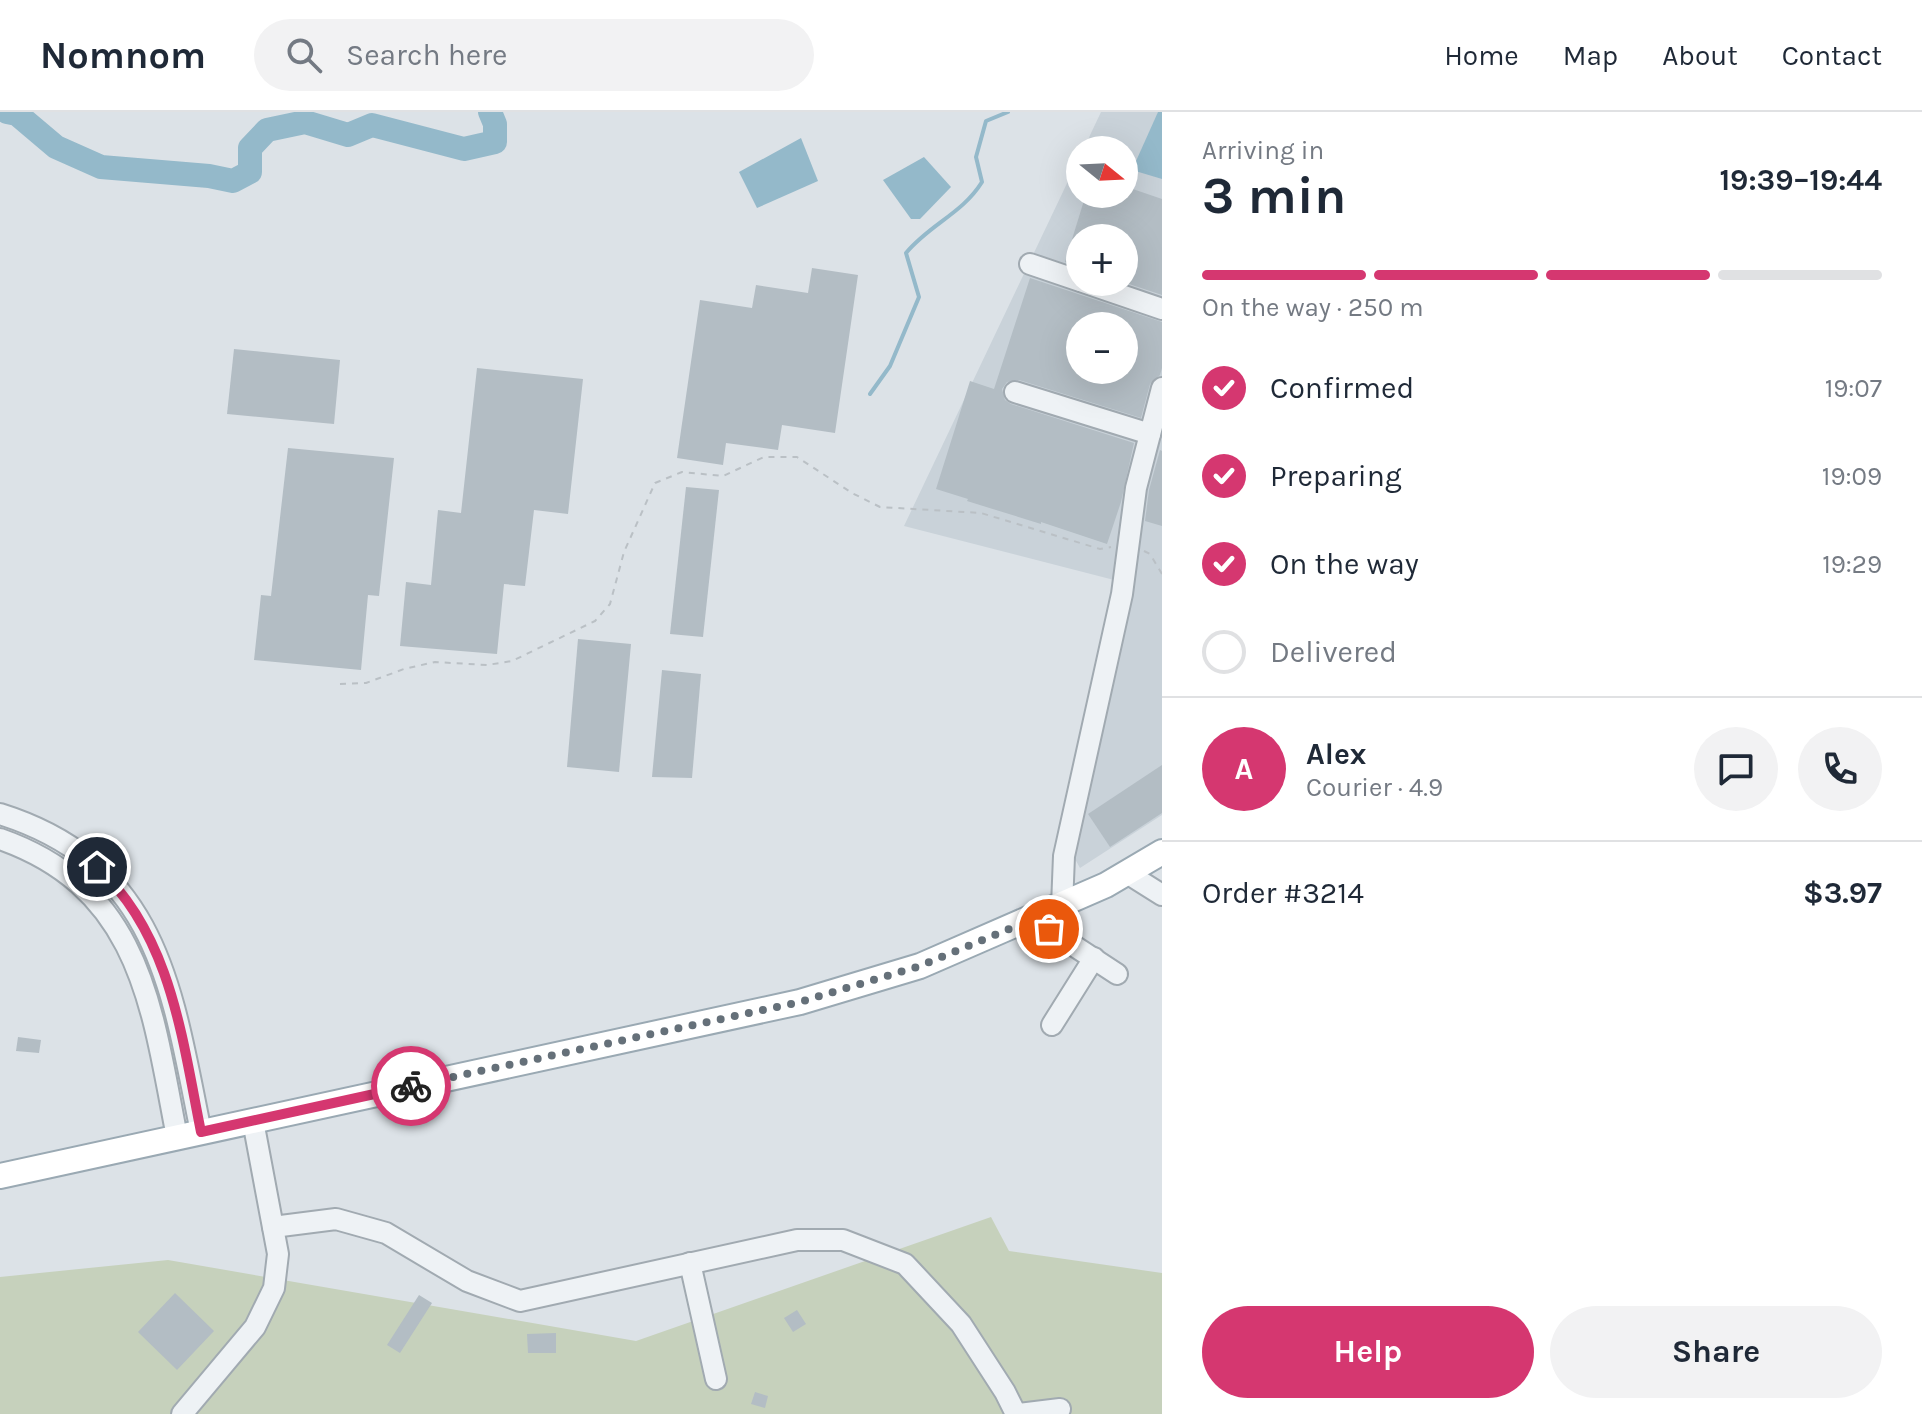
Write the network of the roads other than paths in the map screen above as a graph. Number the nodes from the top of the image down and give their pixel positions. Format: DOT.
graph roads {
  1 [pos="1030,264"];
  2 [pos="1066,277"];
  3 [pos="1123,296"];
  4 [pos="1162,309"];
  5 [pos="1162,388"];
  6 [pos="1015,392"];
  7 [pos="1150,434"];
  8 [pos="0,814"];
  9 [pos="0,839"];
  10 [pos="1162,852"];
  11 [pos="1127,873"];
  12 [pos="1162,895"];
  13 [pos="1062,906"];
  14 [pos="1033,919"];
  15 [pos="1094,958"];
  16 [pos="1117,974"];
  17 [pos="1052,1025"];
  18 [pos="253,1121"];
  19 [pos="201,1132"];
  20 [pos="177,1137"];
  21 [pos="0,1176"];
  22 [pos="273,1227"];
  23 [pos="690,1263"];
  24 [pos="716,1379"];
  25 [pos="1060,1409"];
  26 [pos="182,1414"];
  27 [pos="1018,1414"];
  1 -- 2 [label="street"];
  3 -- 4 [label="street"];
  5 -- 7 [label="street"];
  6 -- 7 [label="street"];
  7 -- 13 [label="street"];
  8 -- 19 [label="street"];
  9 -- 20 [label="street"];
  10 -- 11 [label="main road"];
  11 -- 12 [label="street"];
  11 -- 13 [label="main road"];
  13 -- 14 [label="main road"];
  14 -- 15 [label="street"];
  14 -- 18 [label="main road"];
  15 -- 16 [label="street"];
  15 -- 17 [label="street"];
  18 -- 19 [label="main road"];
  18 -- 22 [label="street"];
  19 -- 20 [label="main road"];
  20 -- 21 [label="main road"];
  22 -- 23 [label="street"];
  22 -- 26 [label="street"];
  23 -- 24 [label="street"];
  23 -- 27 [label="street"];
  25 -- 27 [label="street"];
}
